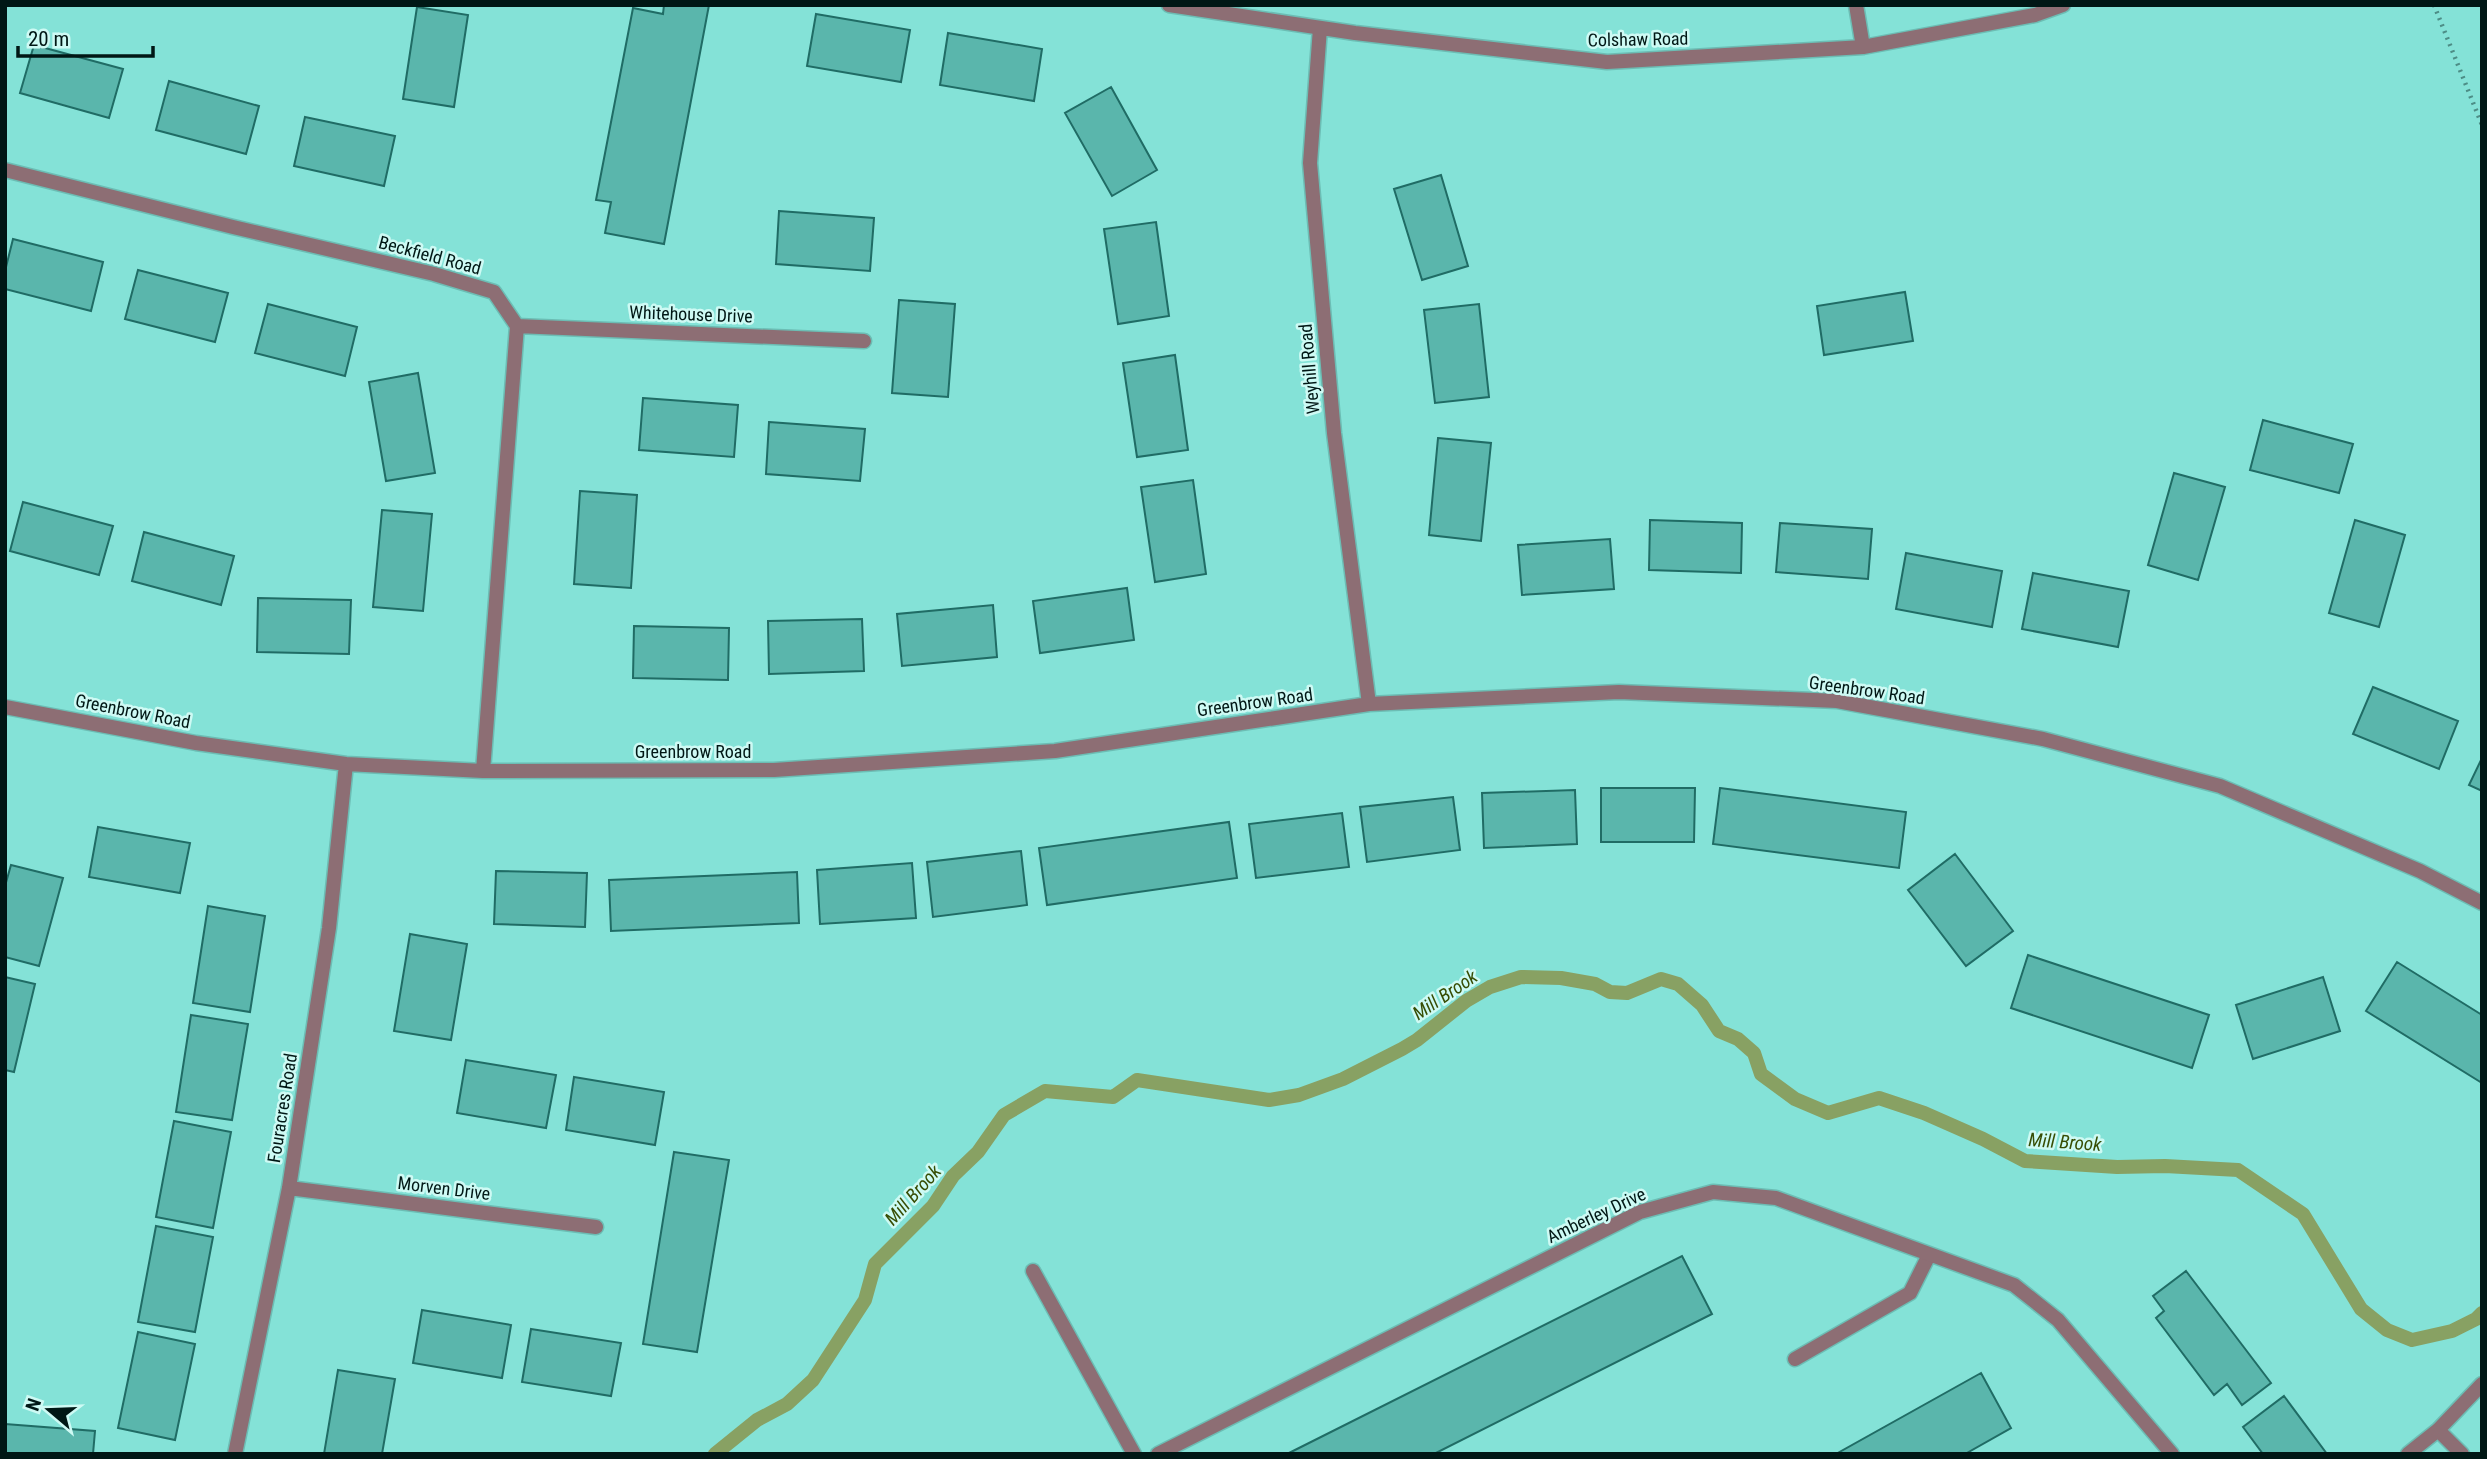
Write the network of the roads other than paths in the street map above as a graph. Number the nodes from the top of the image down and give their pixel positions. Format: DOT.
graph roads {
  1 [pos="1169,5"];
  2 [pos="1856,5"];
  3 [pos="2063,5"];
  4 [pos="2034,10"];
  5 [pos="1320,29"];
  6 [pos="1863,47"];
  7 [pos="5,170"];
  8 [pos="517,326"];
  9 [pos="863,341"];
  10 [pos="1369,704"];
  11 [pos="5,707"];
  12 [pos="346,764"];
  13 [pos="483,771"];
  14 [pos="2482,903"];
  15 [pos="289,1188"];
  16 [pos="596,1227"];
  17 [pos="1929,1255"];
  18 [pos="1033,1271"];
  19 [pos="1795,1359"];
  20 [pos="2482,1384"];
  21 [pos="2438,1430"];
  22 [pos="2169,1453"];
  23 [pos="235,1454"];
  24 [pos="1134,1454"];
  25 [pos="1157,1454"];
  26 [pos="2408,1454"];
  27 [pos="2462,1454"];
  1 -- 5 [label="street, Colshaw Road"];
  2 -- 6 [label="street"];
  3 -- 4 [label="street, Colshaw Road"];
  4 -- 6 [label="street, Colshaw Road"];
  5 -- 6 [label="street, Colshaw Road"];
  5 -- 10 [label="street, Weyhill Road"];
  7 -- 8 [label="street, Beckfield Road"];
  8 -- 9 [label="street, Whitehouse Drive"];
  8 -- 13 [label="street"];
  10 -- 13 [label="street, Greenbrow Road"];
  10 -- 14 [label="street, Greenbrow Road"];
  11 -- 12 [label="street, Greenbrow Road"];
  12 -- 13 [label="street, Greenbrow Road"];
  12 -- 15 [label="street, Fouracres Road"];
  15 -- 16 [label="street, Morven Drive"];
  15 -- 23 [label="street, Fouracres Road"];
  17 -- 19 [label="street"];
  17 -- 22 [label="street, Amberley Drive"];
  17 -- 25 [label="street, Amberley Drive"];
  18 -- 24 [label="street"];
  20 -- 21 [label="street"];
  21 -- 26 [label="street"];
  21 -- 27 [label="street"];
}
